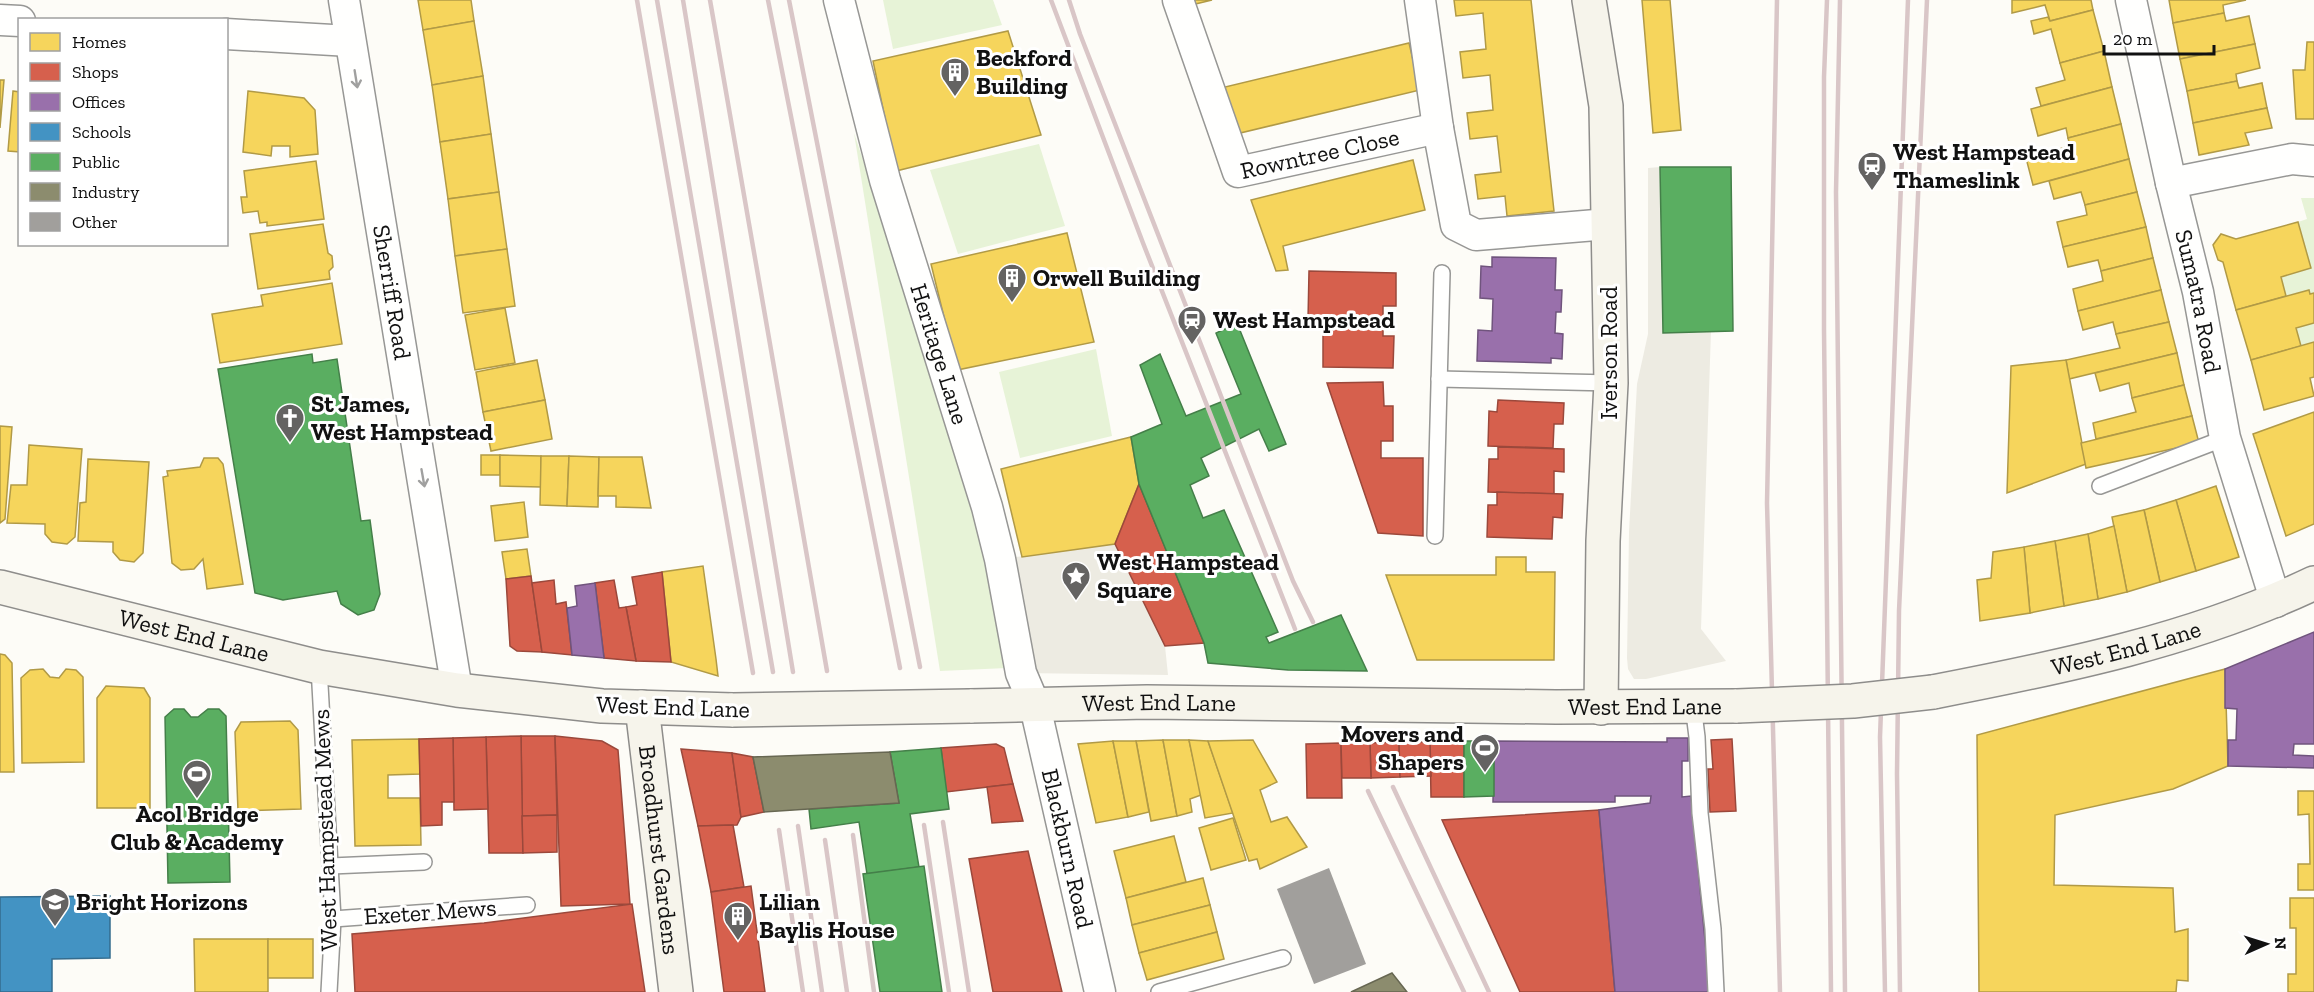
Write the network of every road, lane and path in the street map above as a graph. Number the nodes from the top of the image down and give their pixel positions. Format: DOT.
graph roads {
  1 [pos="344,0"];
  2 [pos="839,0"];
  3 [pos="1178,0"];
  4 [pos="1420,0"];
  5 [pos="1589,0"];
  6 [pos="2131,0"];
  7 [pos="0,20"];
  8 [pos="18,21"];
  9 [pos="228,34"];
  10 [pos="350,41"];
  11 [pos="1438,128"];
  12 [pos="2314,161"];
  13 [pos="2171,183"];
  14 [pos="1608,224"];
  15 [pos="1442,273"];
  16 [pos="1439,379"];
  17 [pos="1611,383"];
  18 [pos="2225,438"];
  19 [pos="2100,486"];
  20 [pos="1435,536"];
  21 [pos="2314,583"];
  22 [pos="0,587"];
  23 [pos="2276,602"];
  24 [pos="319,667"];
  25 [pos="457,690"];
  26 [pos="1035,706"];
  27 [pos="642,707"];
  28 [pos="1688,707"];
  29 [pos="1601,708"];
  30 [pos="423,862"];
  31 [pos="331,866"];
  32 [pos="527,906"];
  33 [pos="333,919"];
  34 [pos="1283,958"];
  35 [pos="329,992"];
  36 [pos="676,992"];
  37 [pos="1100,992"];
  38 [pos="1159,992"];
  39 [pos="1716,992"];
  1 -- 10 [label="street, Sherriff Road"];
  2 -- 26 [label="street, Heritage Lane"];
  3 -- 11 [label="street, Rowntree Close"];
  4 -- 11 [label="street"];
  5 -- 14 [label="main road, Iverson Road"];
  6 -- 13 [label="street, Sumatra Road"];
  7 -- 8 [label="street"];
  9 -- 10 [label="street"];
  10 -- 25 [label="street, Sherriff Road, one-way"];
  11 -- 14 [label="street"];
  12 -- 13 [label="street"];
  13 -- 18 [label="street, Sumatra Road"];
  14 -- 17 [label="main road, Iverson Road"];
  15 -- 16 [label="lane"];
  16 -- 17 [label="lane"];
  16 -- 20 [label="lane"];
  17 -- 29 [label="main road, Iverson Road"];
  18 -- 19 [label="lane"];
  18 -- 23 [label="street, Sumatra Road"];
  21 -- 23 [label="main road, West End Lane"];
  22 -- 24 [label="main road, West End Lane"];
  23 -- 28 [label="main road, West End Lane, bridge"];
  24 -- 25 [label="main road, West End Lane"];
  24 -- 31 [label="lane, West Hampstead Mews"];
  25 -- 27 [label="main road, West End Lane"];
  26 -- 27 [label="main road, West End Lane, bridge"];
  26 -- 29 [label="main road, West End Lane"];
  26 -- 37 [label="street, Blackburn Road"];
  27 -- 36 [label="main road, Broadhurst Gardens"];
  28 -- 29 [label="main road, West End Lane"];
  28 -- 39 [label="lane"];
  30 -- 31 [label="lane"];
  31 -- 33 [label="lane, West Hampstead Mews"];
  32 -- 33 [label="lane, Exeter Mews"];
  33 -- 35 [label="lane, West Hampstead Mews"];
  34 -- 38 [label="lane"];
}
